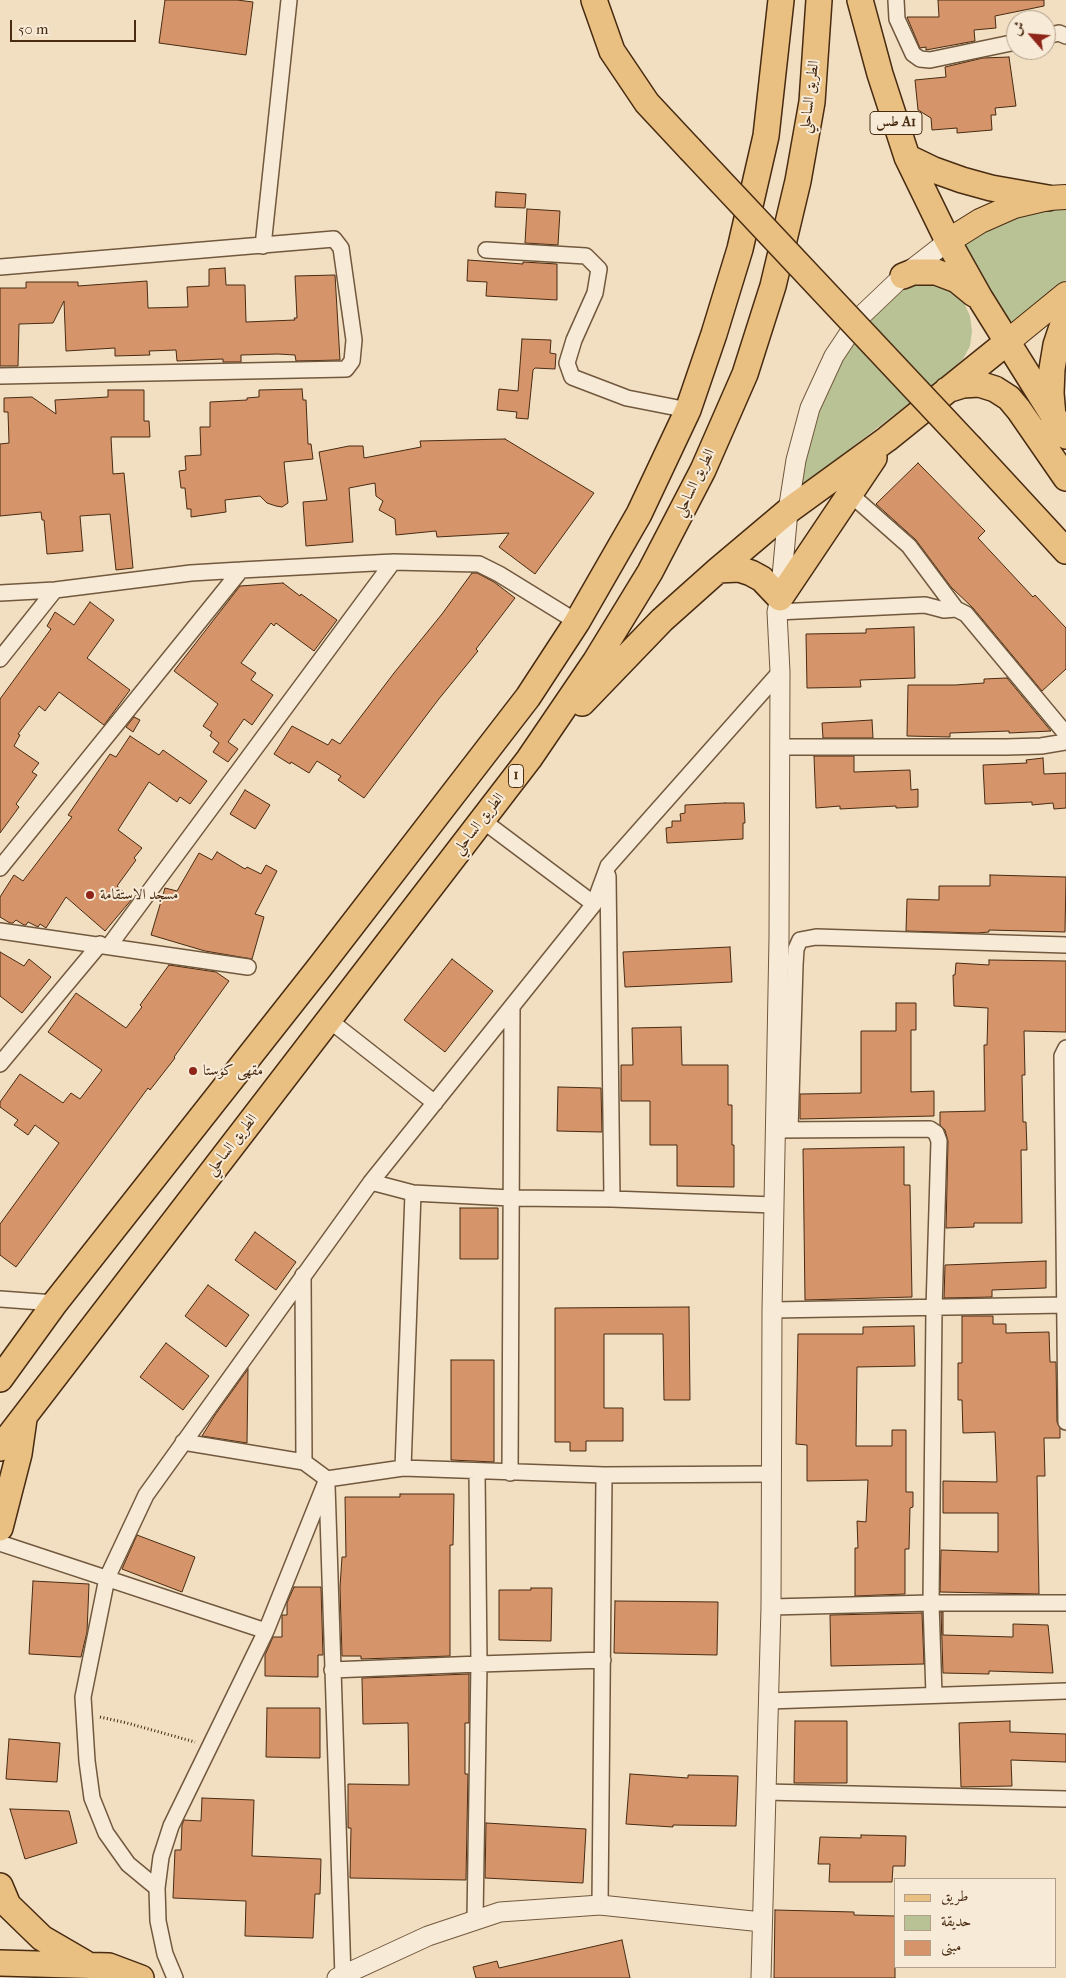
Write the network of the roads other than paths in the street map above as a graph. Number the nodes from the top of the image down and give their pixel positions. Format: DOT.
graph roads {
  1 [pos="289,0"];
  2 [pos="594,0"];
  3 [pos="781,0"];
  4 [pos="819,0"];
  5 [pos="860,0"];
  6 [pos="896,0"];
  7 [pos="1006,44"];
  8 [pos="907,157"];
  9 [pos="1057,198"];
  10 [pos="948,241"];
  11 [pos="263,246"];
  12 [pos="486,250"];
  13 [pos="0,267"];
  14 [pos="903,276"];
  15 [pos="1066,294"];
  16 [pos="980,298"];
  17 [pos="1066,315"];
  18 [pos="1006,342"];
  19 [pos="0,376"];
  20 [pos="947,390"];
  21 [pos="688,410"];
  22 [pos="1059,426"];
  23 [pos="887,440"];
  24 [pos="1066,478"];
  25 [pos="849,493"];
  26 [pos="788,511"];
  27 [pos="1066,551"];
  28 [pos="393,562"];
  29 [pos="241,570"];
  30 [pos="718,570"];
  31 [pos="55,590"];
  32 [pos="0,593"];
  33 [pos="779,605"];
  34 [pos="956,609"];
  35 [pos="577,622"];
  36 [pos="0,659"];
  37 [pos="780,672"];
  38 [pos="1066,734"];
  39 [pos="1066,742"];
  40 [pos="779,747"];
  41 [pos="529,759"];
  42 [pos="482,820"];
  43 [pos="608,866"];
  44 [pos="0,868"];
  45 [pos="594,904"];
  46 [pos="0,931"];
  47 [pos="105,945"];
  48 [pos="1066,945"];
  49 [pos="248,967"];
  50 [pos="512,1006"];
  51 [pos="329,1020"];
  52 [pos="1066,1048"];
  53 [pos="0,1064"];
  54 [pos="434,1103"];
  55 [pos="783,1130"];
  56 [pos="371,1182"];
  57 [pos="413,1193"];
  58 [pos="511,1198"];
  59 [pos="612,1200"];
  60 [pos="774,1205"];
  61 [pos="303,1275"];
  62 [pos="0,1299"];
  63 [pos="56,1303"];
  64 [pos="1065,1306"];
  65 [pos="934,1308"];
  66 [pos="772,1310"];
  67 [pos="0,1378"];
  68 [pos="25,1416"];
  69 [pos="1066,1422"];
  70 [pos="183,1442"];
  71 [pos="0,1448"];
  72 [pos="304,1462"];
  73 [pos="403,1468"];
  74 [pos="477,1472"];
  75 [pos="510,1473"];
  76 [pos="770,1474"];
  77 [pos="604,1475"];
  78 [pos="327,1478"];
  79 [pos="0,1528"];
  80 [pos="0,1543"];
  81 [pos="107,1578"];
  82 [pos="931,1603"];
  83 [pos="1066,1603"];
  84 [pos="770,1607"];
  85 [pos="266,1630"];
  86 [pos="603,1660"];
  87 [pos="479,1664"];
  88 [pos="332,1670"];
  89 [pos="1066,1690"];
  90 [pos="934,1694"];
  91 [pos="768,1701"];
  92 [pos="766,1792"];
  93 [pos="1066,1799"];
  94 [pos="0,1886"];
  95 [pos="157,1888"];
  96 [pos="600,1905"];
  97 [pos="475,1920"];
  98 [pos="762,1922"];
  99 [pos="0,1963"];
  100 [pos="87,1965"];
  101 [pos="340,1977"];
  102 [pos="141,1978"];
  103 [pos="175,1978"];
  104 [pos="761,1978"];
  1 -- 11 [label="street"];
  2 -- 27 [label="highway, bridge"];
  3 -- 21 [label="highway"];
  4 -- 41 [label="highway, الطريق الساحلي / 1"];
  5 -- 8 [label="highway, طس A1"];
  6 -- 7 [label="street"];
  8 -- 9 [label="highway"];
  8 -- 10 [label="highway, طس A1"];
  9 -- 10 [label="main road"];
  10 -- 14 [label="street"];
  10 -- 16 [label="highway, طس A1"];
  11 -- 13 [label="street"];
  11 -- 19 [label="street"];
  12 -- 21 [label="street"];
  14 -- 16 [label="highway"];
  14 -- 26 [label="street"];
  15 -- 18 [label="main road"];
  16 -- 18 [label="highway, طس A1"];
  17 -- 22 [label="highway"];
  18 -- 20 [label="highway"];
  18 -- 22 [label="highway, طس A1"];
  20 -- 23 [label="highway"];
  20 -- 24 [label="highway"];
  21 -- 35 [label="highway"];
  23 -- 25 [label="highway"];
  23 -- 26 [label="highway"];
  25 -- 33 [label="highway"];
  25 -- 34 [label="street"];
  26 -- 30 [label="highway"];
  26 -- 33 [label="street"];
  28 -- 29 [label="street"];
  28 -- 35 [label="street"];
  28 -- 47 [label="street"];
  29 -- 31 [label="street"];
  29 -- 44 [label="street"];
  30 -- 33 [label="highway"];
  30 -- 41 [label="highway"];
  31 -- 32 [label="street"];
  31 -- 36 [label="street"];
  33 -- 34 [label="street"];
  33 -- 37 [label="street"];
  34 -- 38 [label="street"];
  35 -- 63 [label="highway"];
  37 -- 40 [label="street"];
  37 -- 43 [label="street"];
  39 -- 40 [label="street"];
  40 -- 55 [label="street"];
  41 -- 42 [label="highway, الطريق الساحلي / 1"];
  42 -- 45 [label="street"];
  42 -- 51 [label="highway, الطريق الساحلي / 1"];
  43 -- 45 [label="street"];
  43 -- 59 [label="street"];
  45 -- 50 [label="street"];
  46 -- 47 [label="street"];
  47 -- 49 [label="street"];
  47 -- 53 [label="street"];
  48 -- 55 [label="street"];
  50 -- 54 [label="street"];
  50 -- 58 [label="street"];
  51 -- 54 [label="street"];
  51 -- 68 [label="highway, الطريق الساحلي / 1"];
  52 -- 64 [label="street"];
  54 -- 56 [label="street"];
  55 -- 60 [label="street"];
  55 -- 65 [label="street"];
  56 -- 57 [label="street"];
  56 -- 61 [label="street"];
  57 -- 58 [label="street"];
  57 -- 73 [label="street"];
  58 -- 59 [label="street"];
  58 -- 75 [label="street"];
  59 -- 60 [label="street"];
  60 -- 66 [label="street"];
  61 -- 70 [label="street"];
  61 -- 72 [label="street"];
  62 -- 63 [label="street"];
  63 -- 67 [label="highway"];
  64 -- 65 [label="street"];
  64 -- 69 [label="street"];
  65 -- 66 [label="street"];
  65 -- 82 [label="street"];
  66 -- 76 [label="street"];
  68 -- 71 [label="highway, الطريق الساحلي / 1"];
  68 -- 79 [label="highway"];
  70 -- 72 [label="street"];
  70 -- 81 [label="street"];
  72 -- 78 [label="street"];
  73 -- 74 [label="street"];
  73 -- 78 [label="street"];
  74 -- 75 [label="street"];
  74 -- 87 [label="street"];
  75 -- 77 [label="street"];
  76 -- 77 [label="street"];
  76 -- 84 [label="street"];
  77 -- 86 [label="street"];
  78 -- 85 [label="street"];
  78 -- 88 [label="street"];
  80 -- 81 [label="street"];
  81 -- 85 [label="street"];
  81 -- 95 [label="street"];
  82 -- 83 [label="street"];
  82 -- 84 [label="street"];
  82 -- 90 [label="street"];
  84 -- 91 [label="street"];
  85 -- 95 [label="street"];
  86 -- 87 [label="street"];
  86 -- 96 [label="street"];
  87 -- 88 [label="street"];
  87 -- 97 [label="street"];
  88 -- 101 [label="street"];
  89 -- 90 [label="street"];
  90 -- 91 [label="street"];
  91 -- 92 [label="street"];
  92 -- 93 [label="street"];
  92 -- 98 [label="street"];
  94 -- 100 [label="highway"];
  95 -- 103 [label="street"];
  96 -- 97 [label="street"];
  96 -- 98 [label="street"];
  97 -- 101 [label="street"];
  98 -- 104 [label="street"];
  99 -- 100 [label="highway"];
  100 -- 102 [label="highway"];
}
